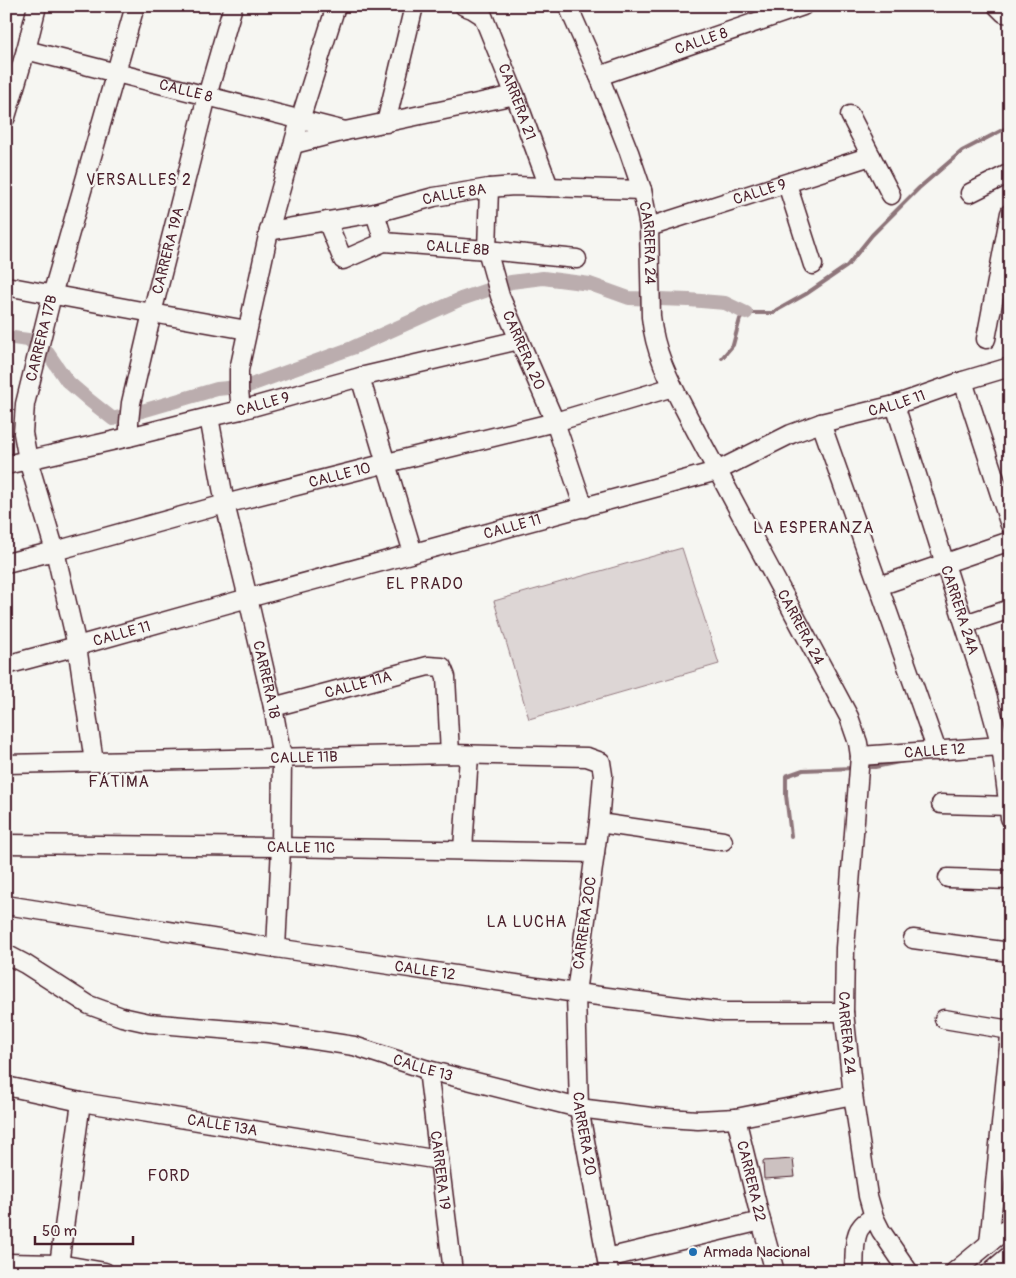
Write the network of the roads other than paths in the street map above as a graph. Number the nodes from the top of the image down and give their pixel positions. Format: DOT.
graph roads {
  1 [pos="37,6"];
  2 [pos="135,6"];
  3 [pos="233,6"];
  4 [pos="336,6"];
  5 [pos="414,6"];
  6 [pos="464,6"];
  7 [pos="568,6"];
  8 [pos="803,6"];
  9 [pos="26,50"];
  10 [pos="116,73"];
  11 [pos="599,76"];
  12 [pos="515,95"];
  13 [pos="207,96"];
  14 [pos="850,115"];
  15 [pos="6,117"];
  16 [pos="300,120"];
  17 [pos="386,123"];
  18 [pos="345,132"];
  19 [pos="294,144"];
  20 [pos="872,156"];
  21 [pos="1010,173"];
  22 [pos="787,184"];
  23 [pos="549,187"];
  24 [pos="489,188"];
  25 [pos="642,190"];
  26 [pos="970,193"];
  27 [pos="891,195"];
  28 [pos="1010,212"];
  29 [pos="376,213"];
  30 [pos="327,221"];
  31 [pos="649,227"];
  32 [pos="269,230"];
  33 [pos="384,242"];
  34 [pos="487,250"];
  35 [pos="577,259"];
  36 [pos="813,265"];
  37 [pos="6,286"];
  38 [pos="52,295"];
  39 [pos="152,313"];
  40 [pos="247,330"];
  41 [pos="986,339"];
  42 [pos="520,340"];
  43 [pos="1010,367"];
  44 [pos="360,377"];
  45 [pos="963,381"];
  46 [pos="673,387"];
  47 [pos="895,405"];
  48 [pos="241,410"];
  49 [pos="209,416"];
  50 [pos="555,422"];
  51 [pos="821,423"];
  52 [pos="129,430"];
  53 [pos="28,460"];
  54 [pos="387,463"];
  55 [pos="6,465"];
  56 [pos="717,471"];
  57 [pos="225,504"];
  58 [pos="584,508"];
  59 [pos="1010,525"];
  60 [pos="1010,541"];
  61 [pos="55,551"];
  62 [pos="413,553"];
  63 [pos="6,562"];
  64 [pos="944,564"];
  65 [pos="878,586"];
  66 [pos="248,598"];
  67 [pos="1010,609"];
  68 [pos="965,624"];
  69 [pos="78,646"];
  70 [pos="6,665"];
  71 [pos="273,707"];
  72 [pos="1005,745"];
  73 [pos="937,751"];
  74 [pos="450,754"];
  75 [pos="469,755"];
  76 [pos="282,758"];
  77 [pos="94,762"];
  78 [pos="601,762"];
  79 [pos="6,764"];
  80 [pos="860,766"];
  81 [pos="941,804"];
  82 [pos="1009,810"];
  83 [pos="599,823"];
  84 [pos="723,841"];
  85 [pos="6,844"];
  86 [pos="281,847"];
  87 [pos="463,850"];
  88 [pos="595,853"];
  89 [pos="948,878"];
  90 [pos="1010,880"];
  91 [pos="6,905"];
  92 [pos="913,939"];
  93 [pos="276,948"];
  94 [pos="1010,952"];
  95 [pos="6,954"];
  96 [pos="576,993"];
  97 [pos="844,1012"];
  98 [pos="944,1019"];
  99 [pos="1010,1030"];
  100 [pos="1010,1036"];
  101 [pos="428,1070"];
  102 [pos="6,1086"];
  103 [pos="853,1095"];
  104 [pos="81,1102"];
  105 [pos="579,1108"];
  106 [pos="736,1118"];
  107 [pos="1004,1138"];
  108 [pos="439,1160"];
  109 [pos="874,1217"];
  110 [pos="761,1221"];
  111 [pos="1010,1226"];
  112 [pos="989,1243"];
  113 [pos="1010,1255"];
  114 [pos="6,1263"];
  115 [pos="608,1265"];
  116 [pos="58,1268"];
  117 [pos="105,1272"];
  118 [pos="453,1272"];
  119 [pos="775,1272"];
  120 [pos="854,1272"];
  121 [pos="909,1272"];
  122 [pos="954,1272"];
  123 [pos="990,1272"];
  1 -- 9 [label="street"];
  2 -- 10 [label="street, CARRERA 17B"];
  3 -- 13 [label="street, CARRERA 19A"];
  4 -- 16 [label="street"];
  5 -- 17 [label="street"];
  6 -- 12 [label="street, CARRERA 21"];
  7 -- 11 [label="street, CARRERA 24"];
  8 -- 11 [label="street, CALLE 8"];
  9 -- 10 [label="street, CALLE 8"];
  9 -- 15 [label="street"];
  10 -- 13 [label="street, CALLE 8"];
  10 -- 38 [label="street, CARRERA 17B"];
  11 -- 25 [label="street, CARRERA 24"];
  12 -- 17 [label="street, CALLE 8"];
  12 -- 23 [label="street, CARRERA 21"];
  13 -- 16 [label="street, CALLE 8"];
  13 -- 39 [label="street, CARRERA 19A"];
  14 -- 20 [label="street"];
  16 -- 18 [label="street, CALLE 8"];
  16 -- 19 [label="street"];
  17 -- 18 [label="street, CALLE 8"];
  18 -- 19 [label="street, CALLE 8"];
  19 -- 32 [label="street"];
  20 -- 22 [label="street, CALLE 9"];
  20 -- 27 [label="street"];
  21 -- 26 [label="street"];
  22 -- 31 [label="street, CALLE 9"];
  22 -- 36 [label="street"];
  23 -- 24 [label="street, CALLE 8A"];
  23 -- 25 [label="street, CALLE 8A"];
  24 -- 29 [label="street, CALLE 8A"];
  24 -- 34 [label="street, CARRERA 20"];
  25 -- 31 [label="street, CARRERA 24"];
  28 -- 41 [label="street"];
  29 -- 30 [label="street, CALLE 8A"];
  29 -- 33 [label="street"];
  30 -- 32 [label="street, CALLE 8A"];
  30 -- 33 [label="street, CALLE 8B"];
  31 -- 46 [label="street, CARRERA 24"];
  32 -- 40 [label="street"];
  33 -- 34 [label="street, CALLE 8B"];
  34 -- 35 [label="street, CALLE 8B"];
  34 -- 42 [label="street, CARRERA 20"];
  37 -- 38 [label="street"];
  38 -- 39 [label="street"];
  38 -- 53 [label="street, CARRERA 17B"];
  39 -- 40 [label="street"];
  39 -- 52 [label="street, CARRERA 19A"];
  40 -- 48 [label="street"];
  42 -- 44 [label="street, CALLE 9"];
  42 -- 50 [label="street, CARRERA 20"];
  43 -- 45 [label="street, CALLE 11"];
  44 -- 48 [label="street, CALLE 9"];
  44 -- 54 [label="street"];
  45 -- 47 [label="street, CALLE 11"];
  45 -- 59 [label="street"];
  46 -- 50 [label="street, CALLE 10"];
  46 -- 56 [label="street, CARRERA 24"];
  47 -- 51 [label="street, CALLE 11"];
  47 -- 64 [label="street, CARRERA 24A"];
  48 -- 49 [label="street, CALLE 9"];
  49 -- 52 [label="street, CALLE 9"];
  49 -- 57 [label="street, CARRERA 18"];
  50 -- 54 [label="street, CALLE 10"];
  50 -- 58 [label="street, CARRERA 20"];
  51 -- 56 [label="street, CALLE 11"];
  51 -- 65 [label="street"];
  52 -- 53 [label="street, CALLE 9"];
  53 -- 55 [label="street, CALLE 9"];
  53 -- 61 [label="street, CARRERA 17B"];
  54 -- 57 [label="street, CALLE 10"];
  54 -- 62 [label="street"];
  56 -- 58 [label="street, CALLE 11"];
  56 -- 80 [label="street, CARRERA 24"];
  57 -- 61 [label="street, CALLE 10"];
  57 -- 66 [label="street, CARRERA 18"];
  58 -- 62 [label="street, CALLE 11"];
  60 -- 64 [label="street"];
  61 -- 63 [label="street, CALLE 10"];
  61 -- 69 [label="street, CARRERA 17B"];
  62 -- 66 [label="street, CALLE 11"];
  64 -- 65 [label="street"];
  64 -- 68 [label="street, CARRERA 24A"];
  65 -- 73 [label="street"];
  66 -- 69 [label="street, CALLE 11"];
  66 -- 71 [label="street, CARRERA 18"];
  67 -- 68 [label="street"];
  68 -- 72 [label="street, CARRERA 24A"];
  69 -- 70 [label="street, CALLE 11"];
  69 -- 77 [label="street, CARRERA 17B"];
  71 -- 74 [label="street, CALLE 11A"];
  71 -- 76 [label="street, CARRERA 18"];
  72 -- 73 [label="street, CALLE 12"];
  72 -- 82 [label="street, CARRERA 24A"];
  73 -- 80 [label="street, CALLE 12"];
  74 -- 75 [label="street, CALLE 11B"];
  74 -- 76 [label="street, CALLE 11B"];
  75 -- 78 [label="street, CALLE 11B"];
  75 -- 87 [label="street"];
  76 -- 77 [label="street, CALLE 11B"];
  76 -- 86 [label="street, CARRERA 18"];
  77 -- 79 [label="street, CALLE 11B"];
  78 -- 83 [label="street, CARRERA 20C"];
  80 -- 97 [label="street, CARRERA 24"];
  81 -- 82 [label="street"];
  83 -- 84 [label="street"];
  83 -- 88 [label="street, CARRERA 20C"];
  85 -- 86 [label="street, CALLE 11C"];
  86 -- 87 [label="street, CALLE 11C"];
  86 -- 93 [label="street, CARRERA 18"];
  87 -- 88 [label="street, CALLE 11C"];
  88 -- 96 [label="street, CARRERA 20C"];
  89 -- 90 [label="street"];
  91 -- 93 [label="street, CALLE 12"];
  92 -- 94 [label="street"];
  93 -- 96 [label="street, CALLE 12"];
  95 -- 101 [label="street, CALLE 13"];
  96 -- 97 [label="street, CALLE 12"];
  96 -- 105 [label="street, CARRERA 20"];
  97 -- 103 [label="street, CARRERA 24"];
  98 -- 99 [label="street"];
  100 -- 107 [label="street"];
  101 -- 105 [label="street, CALLE 13"];
  101 -- 108 [label="street, CARRERA 19"];
  102 -- 104 [label="street, CALLE 13A"];
  103 -- 106 [label="street, CALLE 13"];
  103 -- 109 [label="street, CARRERA 24"];
  104 -- 108 [label="street, CALLE 13A"];
  104 -- 116 [label="street"];
  105 -- 106 [label="street, CALLE 13"];
  105 -- 115 [label="street, CARRERA 20"];
  106 -- 110 [label="street, CARRERA 22"];
  107 -- 112 [label="street"];
  108 -- 118 [label="street, CARRERA 19"];
  109 -- 120 [label="street"];
  109 -- 121 [label="street, CARRERA 24"];
  110 -- 115 [label="street"];
  110 -- 119 [label="street, CARRERA 22"];
  111 -- 112 [label="street"];
  112 -- 122 [label="street"];
  113 -- 123 [label="street"];
  114 -- 116 [label="street"];
  116 -- 117 [label="street"];
}
